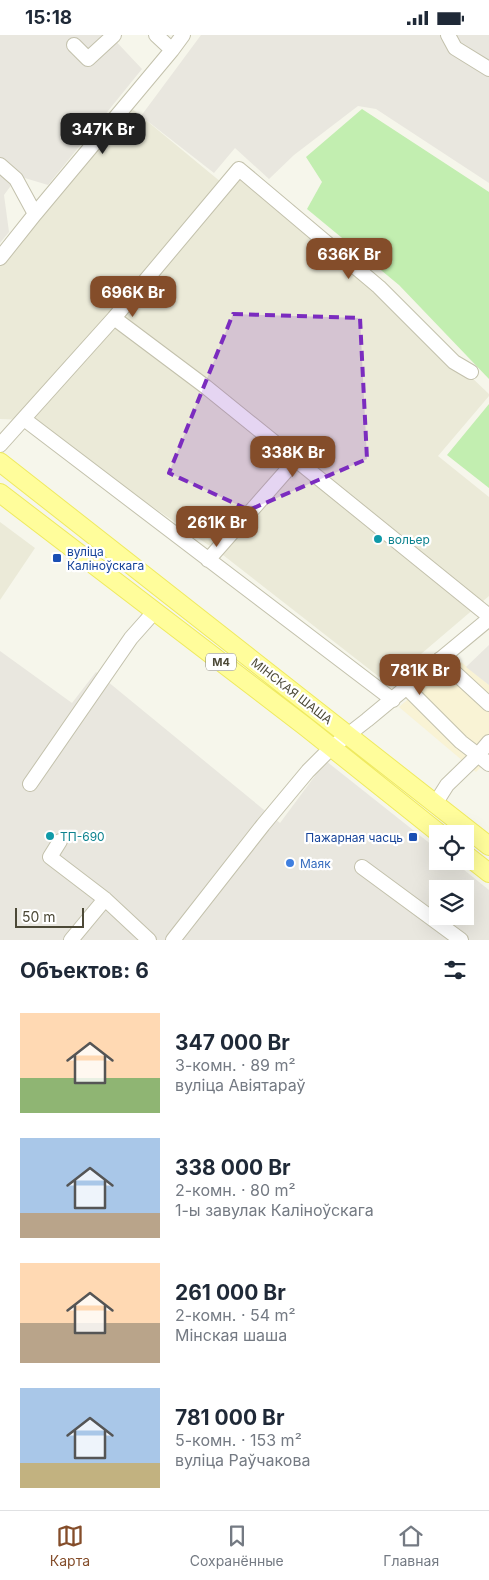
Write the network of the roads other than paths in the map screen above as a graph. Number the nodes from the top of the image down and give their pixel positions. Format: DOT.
graph roads {
  1 [pos="114,35"];
  2 [pos="156,35"];
  3 [pos="183,35"];
  4 [pos="448,35"];
  5 [pos="74,45"];
  6 [pos="172,50"];
  7 [pos="489,69"];
  8 [pos="0,165"];
  9 [pos="35,214"];
  10 [pos="0,258"];
  11 [pos="114,318"];
  12 [pos="470,372"];
  13 [pos="24,419"];
  14 [pos="0,445"];
  15 [pos="295,461"];
  16 [pos="0,462"];
  17 [pos="0,493"];
  18 [pos="208,559"];
  19 [pos="155,611"];
  20 [pos="489,617"];
  21 [pos="440,659"];
  22 [pos="407,688"];
  23 [pos="393,699"];
  24 [pos="489,704"];
  25 [pos="348,734"];
  26 [pos="489,742"];
  27 [pos="330,748"];
  28 [pos="478,755"];
  29 [pos="489,764"];
  30 [pos="30,785"];
  31 [pos="435,804"];
  32 [pos="429,825"];
  33 [pos="60,841"];
  34 [pos="489,846"];
  35 [pos="474,861"];
  36 [pos="362,867"];
  37 [pos="489,873"];
  38 [pos="105,899"];
  39 [pos="71,940"];
  40 [pos="150,940"];
  41 [pos="173,940"];
  42 [pos="461,940"];
  1 -- 5 [label="street"];
  2 -- 6 [label="street"];
  3 -- 6 [label="street"];
  4 -- 7 [label="street"];
  6 -- 9 [label="street"];
  8 -- 9 [label="street"];
  9 -- 10 [label="street"];
  11 -- 12 [label="street"];
  11 -- 13 [label="street"];
  11 -- 15 [label="street"];
  13 -- 14 [label="street"];
  13 -- 18 [label="street"];
  15 -- 18 [label="street"];
  15 -- 20 [label="street"];
  16 -- 25 [label="main road, МІНСКАЯ ШАША / М4"];
  17 -- 19 [label="main road, МІНСКАЯ ШАША / М4"];
  18 -- 23 [label="street"];
  19 -- 27 [label="main road, МІНСКАЯ ШАША / М4"];
  19 -- 30 [label="street"];
  20 -- 21 [label="street"];
  21 -- 22 [label="street"];
  21 -- 24 [label="street"];
  22 -- 23 [label="street"];
  22 -- 28 [label="street"];
  23 -- 25 [label="street"];
  25 -- 27 [label="street"];
  25 -- 31 [label="main road, МІНСКАЯ ШАША / М4"];
  26 -- 28 [label="street"];
  27 -- 32 [label="main road, МІНСКАЯ ШАША / М4"];
  27 -- 41 [label="street"];
  28 -- 29 [label="street"];
  28 -- 31 [label="street"];
  31 -- 34 [label="main road, МІНСКАЯ ШАША / М4"];
  33 -- 38 [label="street"];
  35 -- 37 [label="main road"];
  36 -- 42 [label="street"];
  38 -- 39 [label="street"];
  38 -- 40 [label="street"];
}
